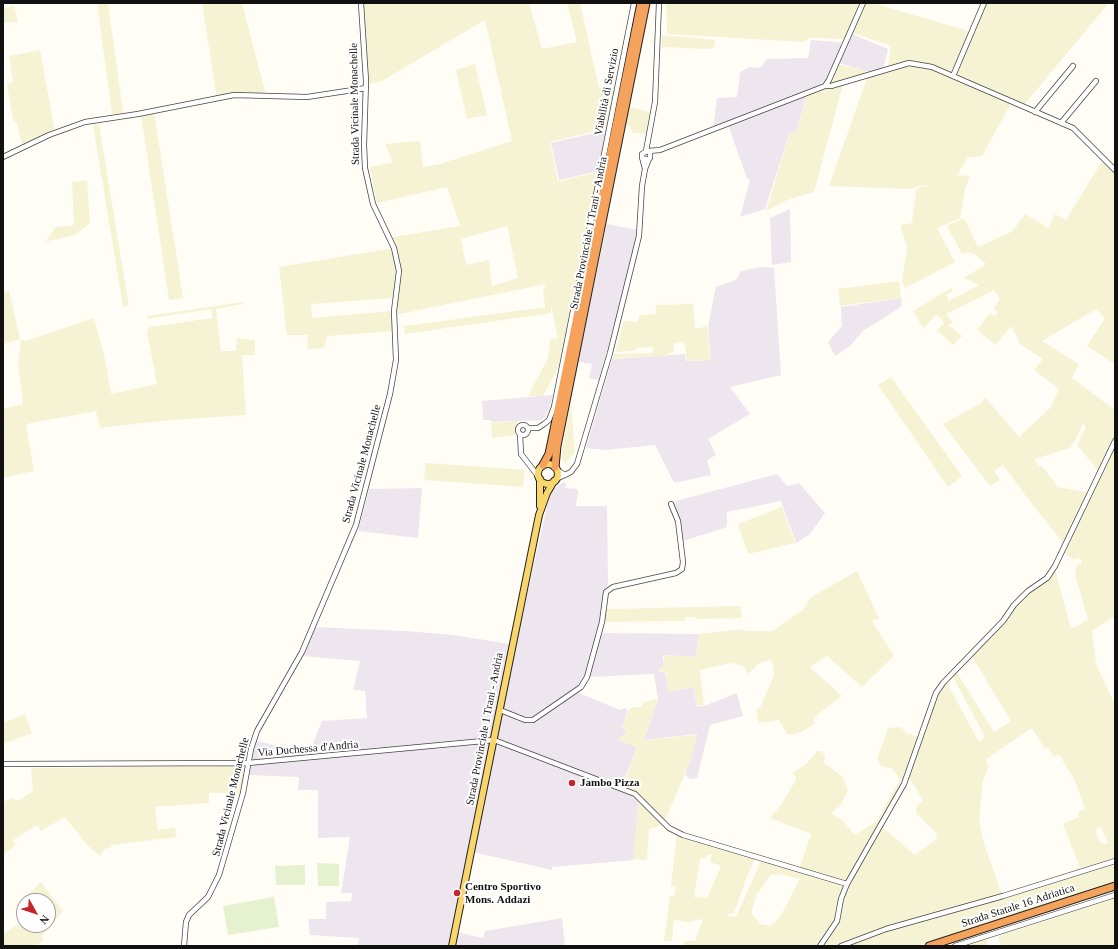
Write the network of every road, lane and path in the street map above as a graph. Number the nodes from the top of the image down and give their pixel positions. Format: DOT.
graph roads {
  1 [pos="362,3"];
  2 [pos="634,3"];
  3 [pos="641,3"];
  4 [pos="646,3"];
  5 [pos="659,3"];
  6 [pos="863,3"];
  7 [pos="984,3"];
  8 [pos="1073,66"];
  9 [pos="953,76"];
  10 [pos="1096,81"];
  11 [pos="825,86"];
  12 [pos="366,88"];
  13 [pos="1035,112"];
  14 [pos="1061,123"];
  15 [pos="649,154"];
  16 [pos="3,157"];
  17 [pos="642,158"];
  18 [pos="645,169"];
  19 [pos="1115,170"];
  20 [pos="528,428"];
  21 [pos="520,434"];
  22 [pos="1115,441"];
  23 [pos="543,465"];
  24 [pos="556,468"];
  25 [pos="565,475"];
  26 [pos="539,478"];
  27 [pos="555,480"];
  28 [pos="671,504"];
  29 [pos="539,515"];
  30 [pos="500,710"];
  31 [pos="494,740"];
  32 [pos="3,764"];
  33 [pos="248,764"];
  34 [pos="1115,861"];
  35 [pos="847,884"];
  36 [pos="1115,886"];
  37 [pos="1115,890"];
  38 [pos="1115,895"];
  39 [pos="184,946"];
  40 [pos="452,946"];
  41 [pos="820,946"];
  42 [pos="841,946"];
  43 [pos="929,946"];
  44 [pos="937,946"];
  45 [pos="955,946"];
  1 -- 12 [label="street, Strada Vicinale Monachelle"];
  2 -- 20 [label="street, Viabilità di Servizio"];
  3 -- 23 [label="highway, Strada Provinciale 1 Trani - Andria"];
  4 -- 24 [label="highway, Strada Provinciale 1 Trani - Andria"];
  5 -- 15 [label="street"];
  6 -- 11 [label="street"];
  7 -- 9 [label="street"];
  8 -- 13 [label="street"];
  9 -- 11 [label="street"];
  9 -- 13 [label="street"];
  10 -- 14 [label="street"];
  11 -- 15 [label="street"];
  12 -- 16 [label="street"];
  12 -- 33 [label="street, Strada Vicinale Monachelle"];
  13 -- 14 [label="street"];
  14 -- 19 [label="street"];
  15 -- 17 [label="street"];
  15 -- 17 [label="street"];
  15 -- 18 [label="street"];
  17 -- 18 [label="street"];
  18 -- 25 [label="street"];
  20 -- 21 [label="street"];
  20 -- 21 [label="street"];
  21 -- 26 [label="street"];
  22 -- 35 [label="street"];
  23 -- 24 [label="main road"];
  23 -- 26 [label="main road, Strada Provinciale 1 Trani - Andria"];
  24 -- 25 [label="street"];
  24 -- 27 [label="main road, Strada Provinciale 1 Trani - Andria"];
  25 -- 27 [label="street"];
  26 -- 27 [label="main road"];
  26 -- 29 [label="main road, Strada Provinciale 1 Trani - Andria"];
  27 -- 29 [label="main road, Strada Provinciale 1 Trani - Andria"];
  28 -- 30 [label="street"];
  29 -- 30 [label="main road, Strada Provinciale 1 Trani - Andria"];
  30 -- 31 [label="main road, Strada Provinciale 1 Trani - Andria"];
  31 -- 33 [label="street, Via Duchessa d'Andria"];
  31 -- 35 [label="street"];
  31 -- 40 [label="main road, Strada Provinciale 1 Trani - Andria"];
  32 -- 33 [label="street, Via Duchessa d'Andria"];
  33 -- 39 [label="street, Strada Vicinale Monachelle"];
  34 -- 42 [label="street"];
  35 -- 41 [label="street"];
  36 -- 43 [label="highway, Strada Statale 16 Adriatica"];
  37 -- 44 [label="highway, Strada Statale 16 Adriatica"];
  38 -- 45 [label="street"];
}
